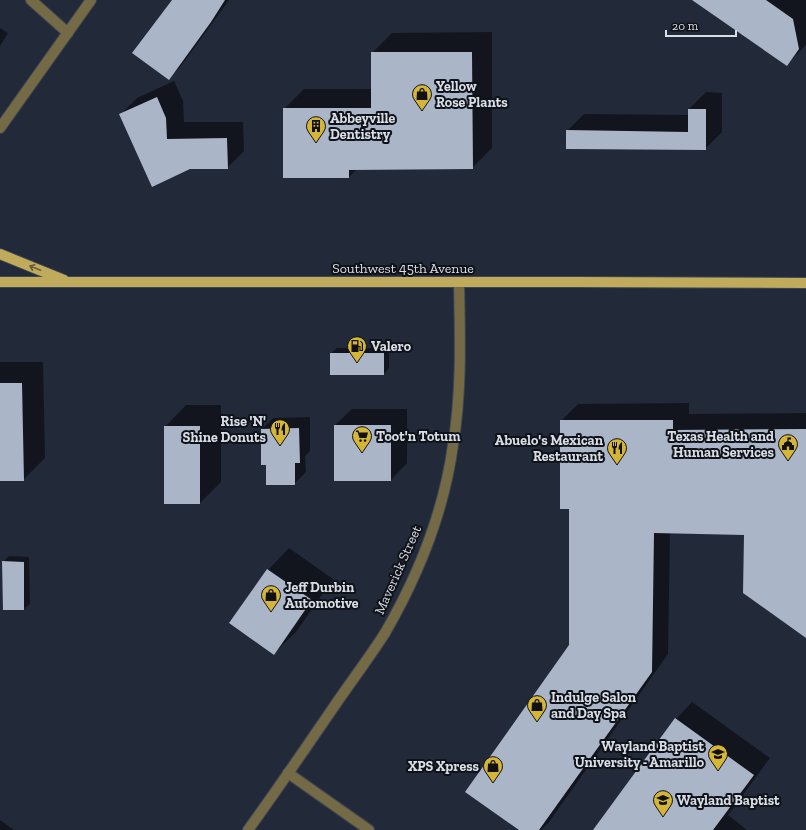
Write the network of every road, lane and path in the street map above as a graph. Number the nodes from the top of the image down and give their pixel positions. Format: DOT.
graph roads {
  1 [pos="31,0"];
  2 [pos="91,0"];
  3 [pos="68,32"];
  4 [pos="0,128"];
  5 [pos="0,254"];
  6 [pos="0,282"];
  7 [pos="70,282"];
  8 [pos="459,282"];
  9 [pos="806,283"];
  10 [pos="288,773"];
  11 [pos="248,830"];
  12 [pos="369,830"];
  1 -- 3 [label="street"];
  2 -- 3 [label="street"];
  3 -- 4 [label="street"];
  7 -- 5 [label="main road, one-way"];
  6 -- 7 [label="main road, Southwest 45th Avenue"];
  7 -- 8 [label="main road, Southwest 45th Avenue"];
  8 -- 9 [label="main road, Southwest 45th Avenue"];
  8 -- 10 [label="street, Maverick Street"];
  10 -- 11 [label="street, Maverick Street"];
  10 -- 12 [label="street"];
}
